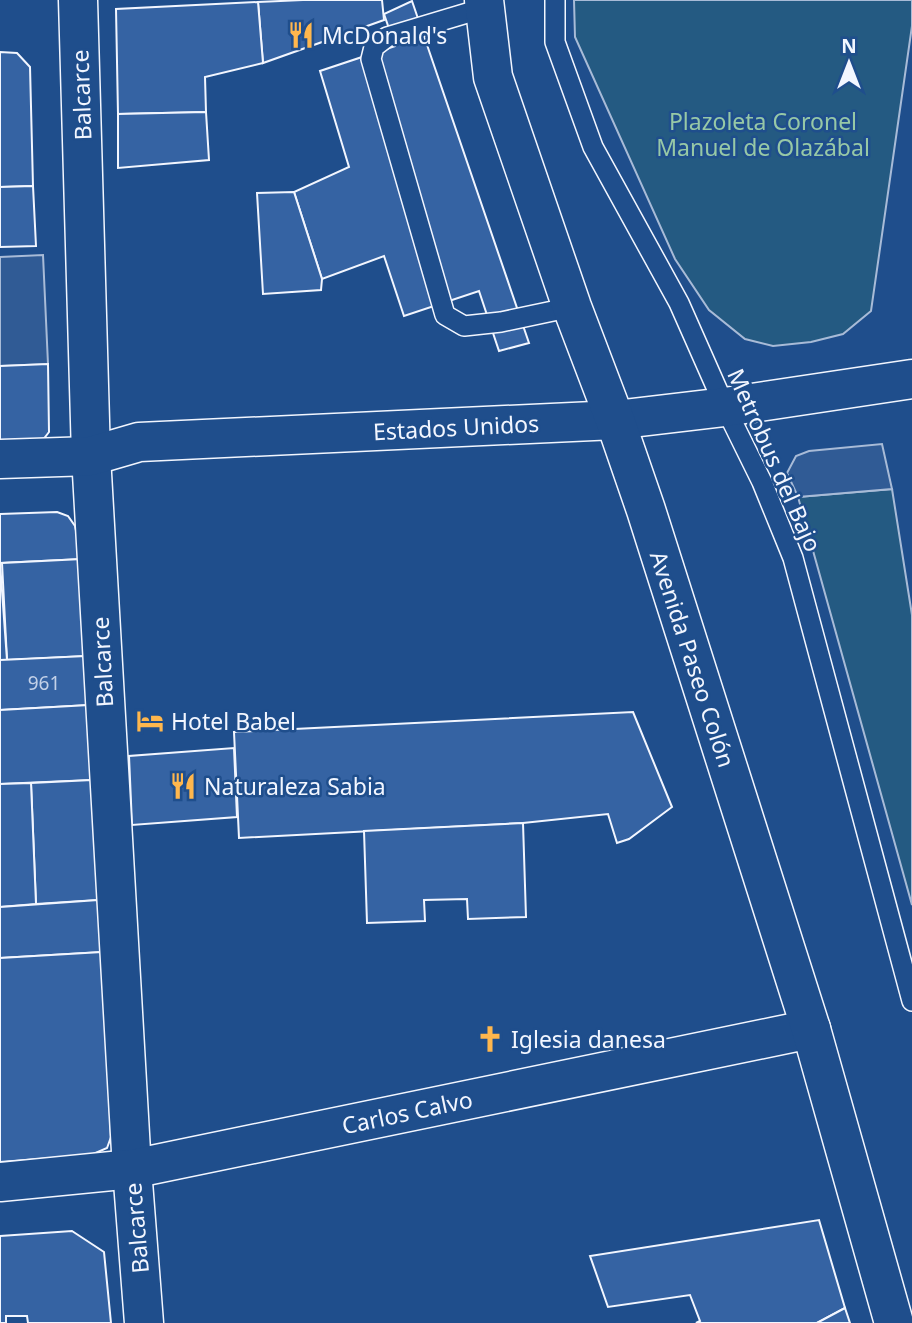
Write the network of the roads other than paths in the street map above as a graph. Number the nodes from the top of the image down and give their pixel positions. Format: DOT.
graph roads {
  1 [pos="78,0"];
  2 [pos="555,0"];
  3 [pos="484,4"];
  4 [pos="572,307"];
  5 [pos="912,379"];
  6 [pos="725,407"];
  7 [pos="615,419"];
  8 [pos="91,456"];
  9 [pos="0,459"];
  10 [pos="912,1001"];
  11 [pos="811,1029"];
  12 [pos="132,1169"];
  13 [pos="0,1182"];
  14 [pos="144,1323"];
  15 [pos="894,1323"];
  1 -- 8 [label="street, Balcarce"];
  2 -- 6 [label="lane, Metrobus del Bajo"];
  3 -- 4 [label="street, Avenida Paseo Colón"];
  3 -- 4 [label="lane"];
  4 -- 7 [label="street, Avenida Paseo Colón"];
  5 -- 6 [label="street, Estados Unidos"];
  6 -- 7 [label="street, Estados Unidos"];
  6 -- 10 [label="lane, Metrobus del Bajo"];
  7 -- 8 [label="street, Estados Unidos"];
  7 -- 11 [label="street, Avenida Paseo Colón"];
  8 -- 9 [label="street, Estados Unidos"];
  8 -- 12 [label="street, Balcarce"];
  11 -- 12 [label="street, Carlos Calvo"];
  11 -- 15 [label="street, Avenida Paseo Colón"];
  12 -- 13 [label="street, Carlos Calvo"];
  12 -- 14 [label="street, Balcarce"];
}
